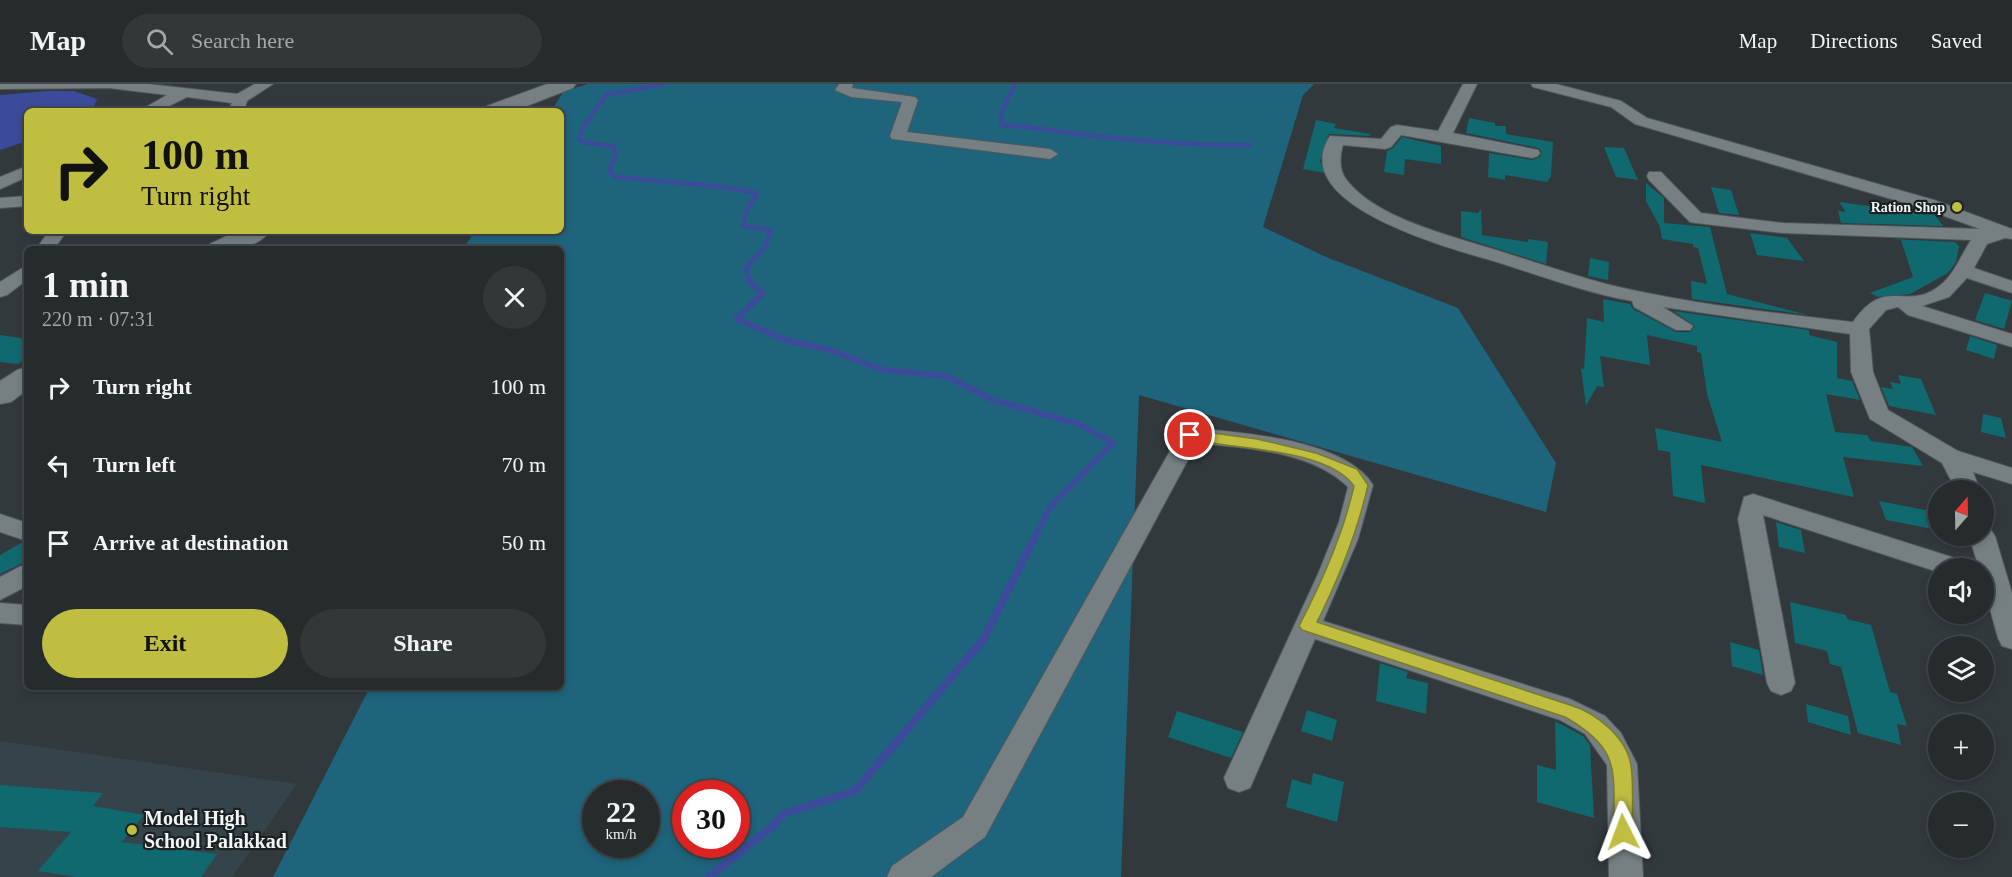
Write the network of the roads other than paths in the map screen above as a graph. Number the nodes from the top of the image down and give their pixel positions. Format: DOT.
graph roads {
  1 [pos="109,84"];
  2 [pos="266,84"];
  3 [pos="566,84"];
  4 [pos="846,84"];
  5 [pos="1470,84"];
  6 [pos="1538,84"];
  7 [pos="0,85"];
  8 [pos="1589,91"];
  9 [pos="186,92"];
  10 [pos="238,105"];
  11 [pos="153,108"];
  12 [pos="503,108"];
  13 [pos="1443,136"];
  14 [pos="1532,153"];
  15 [pos="1050,154"];
  16 [pos="24,172"];
  17 [pos="1655,176"];
  18 [pos="0,184"];
  19 [pos="24,201"];
  20 [pos="0,203"];
  21 [pos="2002,233"];
  22 [pos="251,234"];
  23 [pos="225,246"];
  24 [pos="1962,270"];
  25 [pos="24,273"];
  26 [pos="2012,286"];
  27 [pos="0,291"];
  28 [pos="1622,293"];
  29 [pos="1912,304"];
  30 [pos="1683,326"];
  31 [pos="1859,329"];
  32 [pos="2012,341"];
  33 [pos="24,378"];
  34 [pos="0,395"];
  35 [pos="1950,457"];
  36 [pos="2012,476"];
  37 [pos="1964,480"];
  38 [pos="0,523"];
  39 [pos="24,531"];
  40 [pos="1985,546"];
  41 [pos="1928,560"];
  42 [pos="24,575"];
  43 [pos="1997,582"];
  44 [pos="0,590"];
  45 [pos="0,613"];
  46 [pos="24,615"];
  47 [pos="1307,626"];
  48 [pos="2012,638"];
  49 [pos="1781,683"];
  50 [pos="1239,778"];
  51 [pos="904,877"];
  52 [pos="1626,877"];
  1 -- 7 [label="street"];
  1 -- 9 [label="street"];
  2 -- 10 [label="street"];
  3 -- 12 [label="main road"];
  4 -- 15 [label="street"];
  5 -- 13 [label="street"];
  6 -- 8 [label="street"];
  8 -- 21 [label="street"];
  9 -- 10 [label="street"];
  9 -- 11 [label="street"];
  13 -- 14 [label="street"];
  13 -- 28 [label="street"];
  16 -- 18 [label="street"];
  17 -- 21 [label="street"];
  19 -- 20 [label="street"];
  21 -- 24 [label="street"];
  22 -- 23 [label="main road"];
  24 -- 26 [label="street"];
  24 -- 29 [label="street"];
  25 -- 27 [label="street"];
  28 -- 30 [label="street"];
  28 -- 31 [label="street"];
  29 -- 31 [label="street"];
  29 -- 32 [label="street"];
  31 -- 35 [label="street"];
  33 -- 34 [label="main road"];
  35 -- 36 [label="street"];
  35 -- 37 [label="street"];
  38 -- 39 [label="street"];
  40 -- 43 [label="street"];
  41 -- 49 [label="street"];
  42 -- 44 [label="street"];
  43 -- 48 [label="street"];
  45 -- 46 [label="street"];
  47 -- 50 [label="street"];
  47 -- 51 [label="street"];
  47 -- 52 [label="street"];
}
